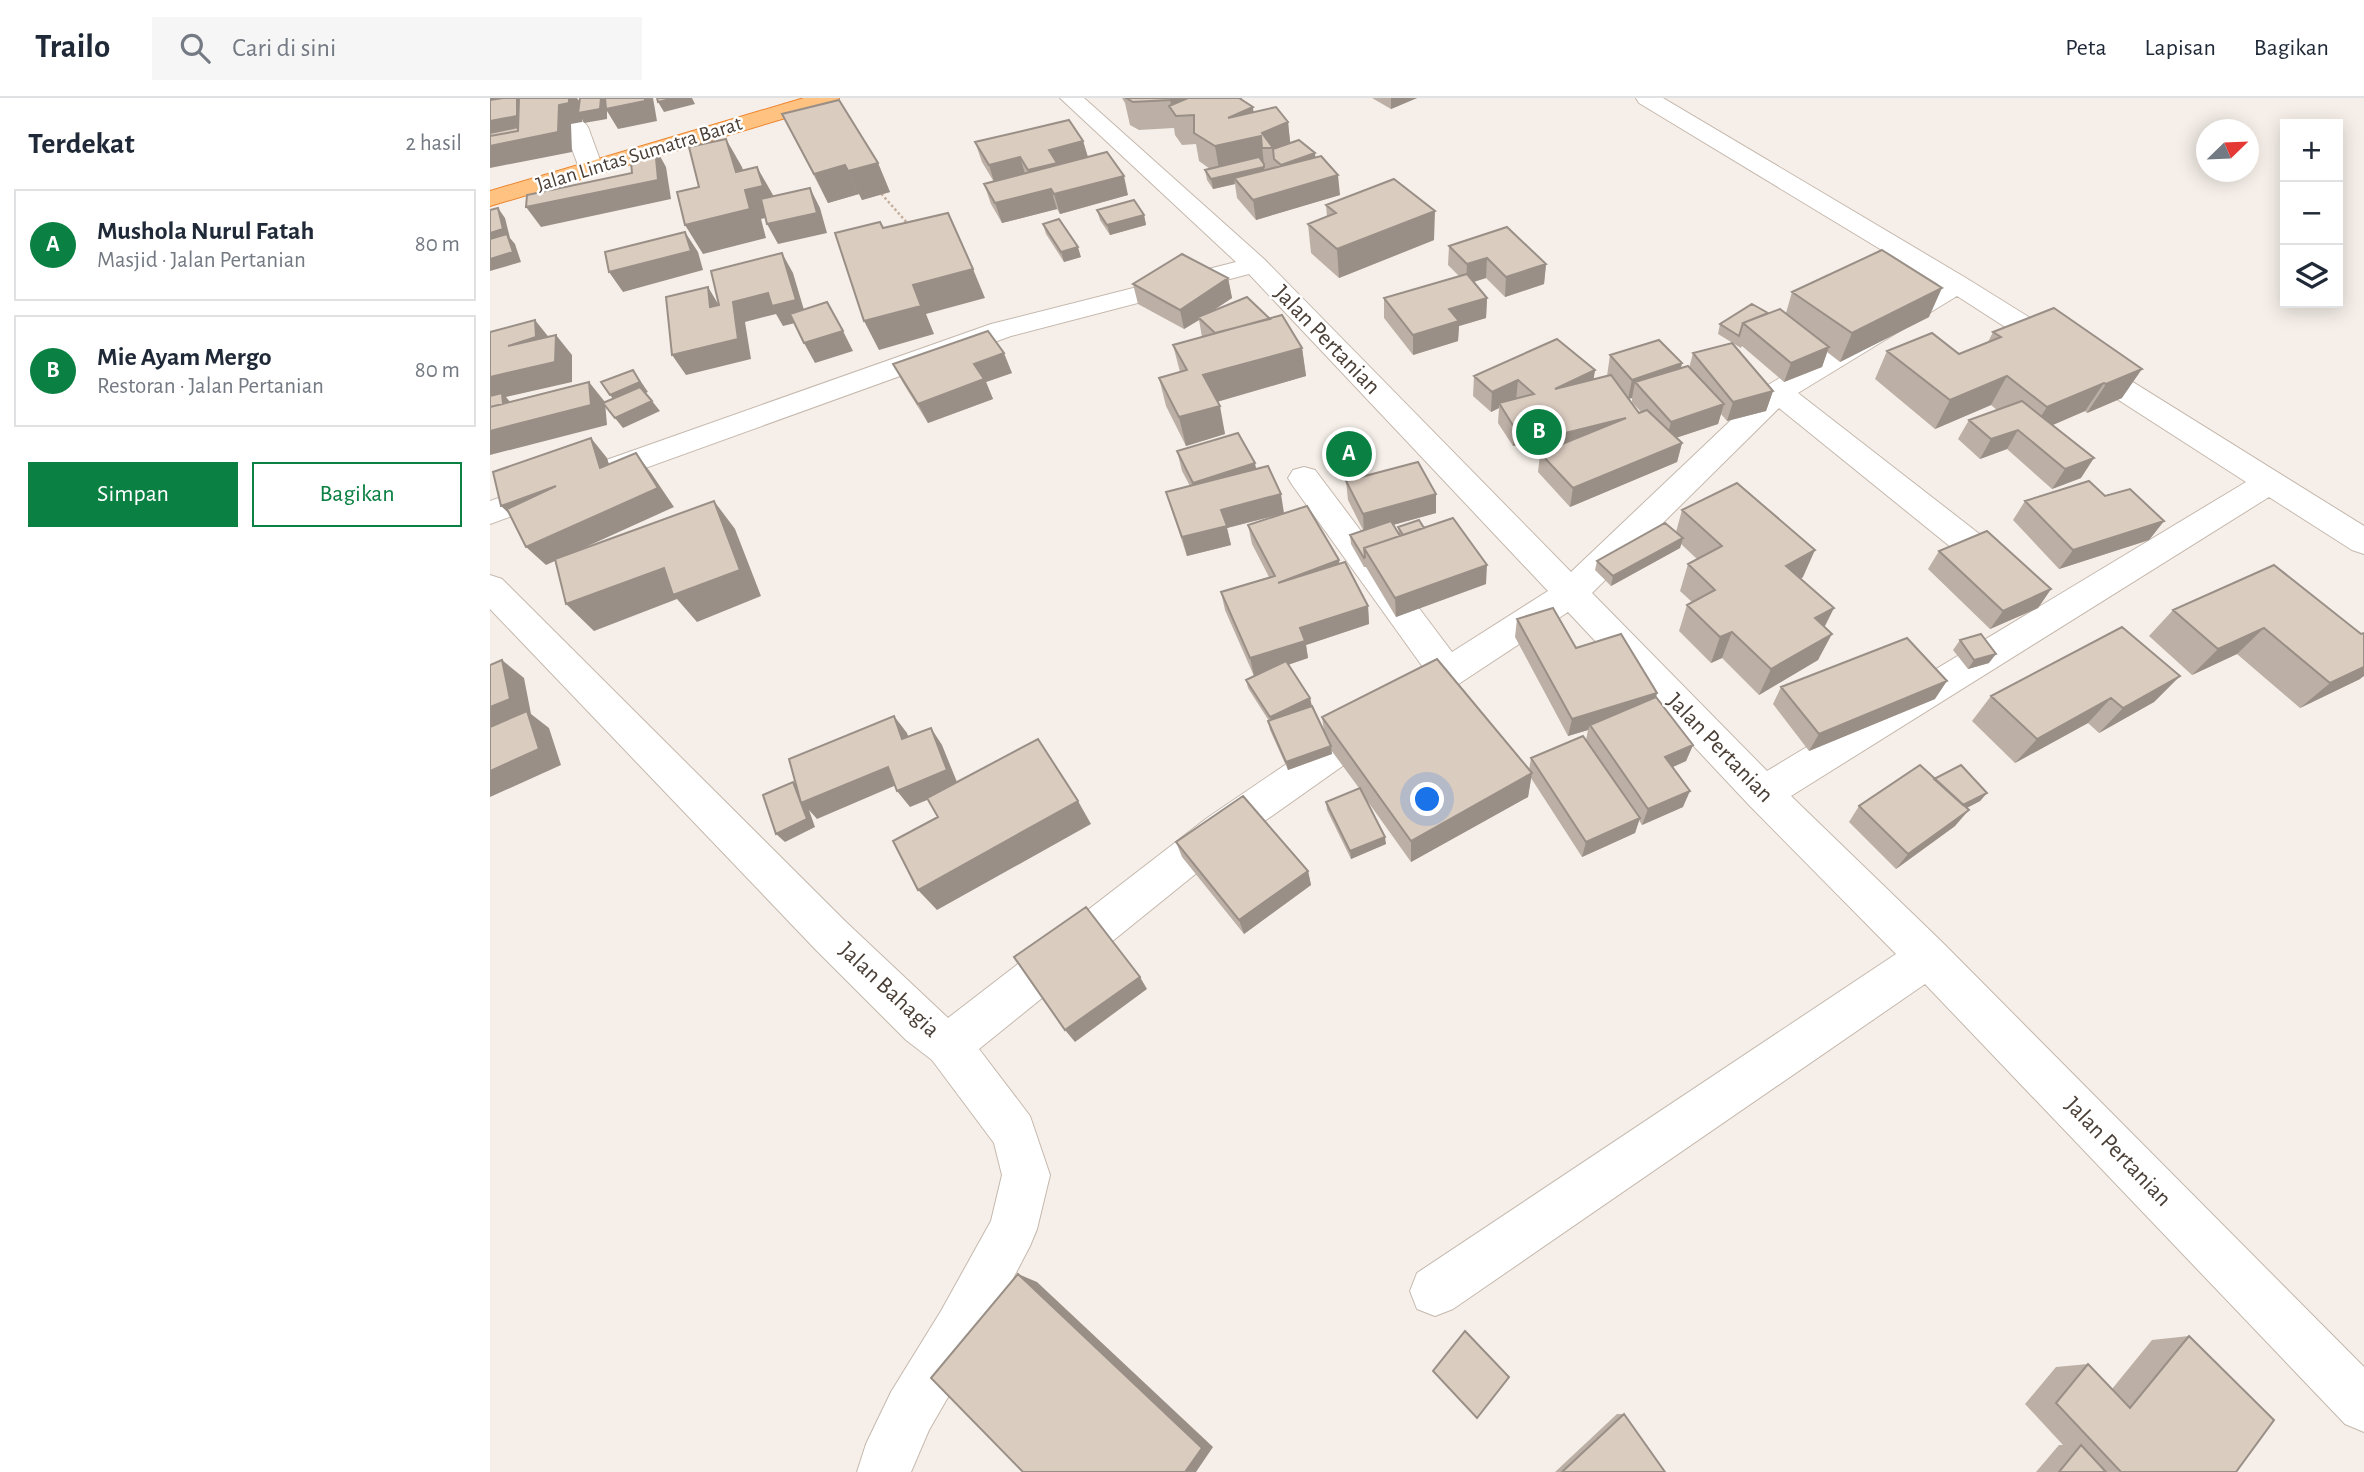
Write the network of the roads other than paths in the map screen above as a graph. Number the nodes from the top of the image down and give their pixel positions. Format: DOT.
graph roads {
  1 [pos="828,98"];
  2 [pos="1647,98"];
  3 [pos="1077,99"];
  4 [pos="576,127"];
  5 [pos="592,168"];
  6 [pos="490,199"];
  7 [pos="1255,265"];
  8 [pos="1957,284"];
  9 [pos="1778,392"];
  10 [pos="1304,478"];
  11 [pos="2270,482"];
  12 [pos="490,513"];
  13 [pos="2364,542"];
  14 [pos="490,588"];
  15 [pos="1570,594"];
  16 [pos="2040,599"];
  17 [pos="1447,673"];
  18 [pos="1763,793"];
  19 [pos="1927,957"];
  20 [pos="948,1045"];
  21 [pos="1435,1292"];
  22 [pos="2364,1405"];
  23 [pos="884,1472"];
  1 -- 5 [label="highway, Jalan Lintas Sumatra Barat"];
  2 -- 8 [label="street"];
  3 -- 7 [label="street, Jalan Pertanian"];
  4 -- 5 [label="street"];
  5 -- 6 [label="highway, Jalan Lintas Sumatra Barat"];
  7 -- 12 [label="street"];
  7 -- 15 [label="street, Jalan Pertanian"];
  8 -- 9 [label="street"];
  8 -- 11 [label="street"];
  9 -- 15 [label="street"];
  9 -- 16 [label="street"];
  10 -- 17 [label="street"];
  11 -- 13 [label="street"];
  11 -- 16 [label="street"];
  14 -- 20 [label="street, Jalan Bahagia"];
  15 -- 17 [label="street"];
  15 -- 18 [label="street, Jalan Pertanian"];
  16 -- 18 [label="street"];
  17 -- 20 [label="street"];
  18 -- 19 [label="street, Jalan Pertanian"];
  19 -- 21 [label="street"];
  19 -- 22 [label="street, Jalan Pertanian"];
  20 -- 23 [label="street, Jalan Bahagia"];
}
